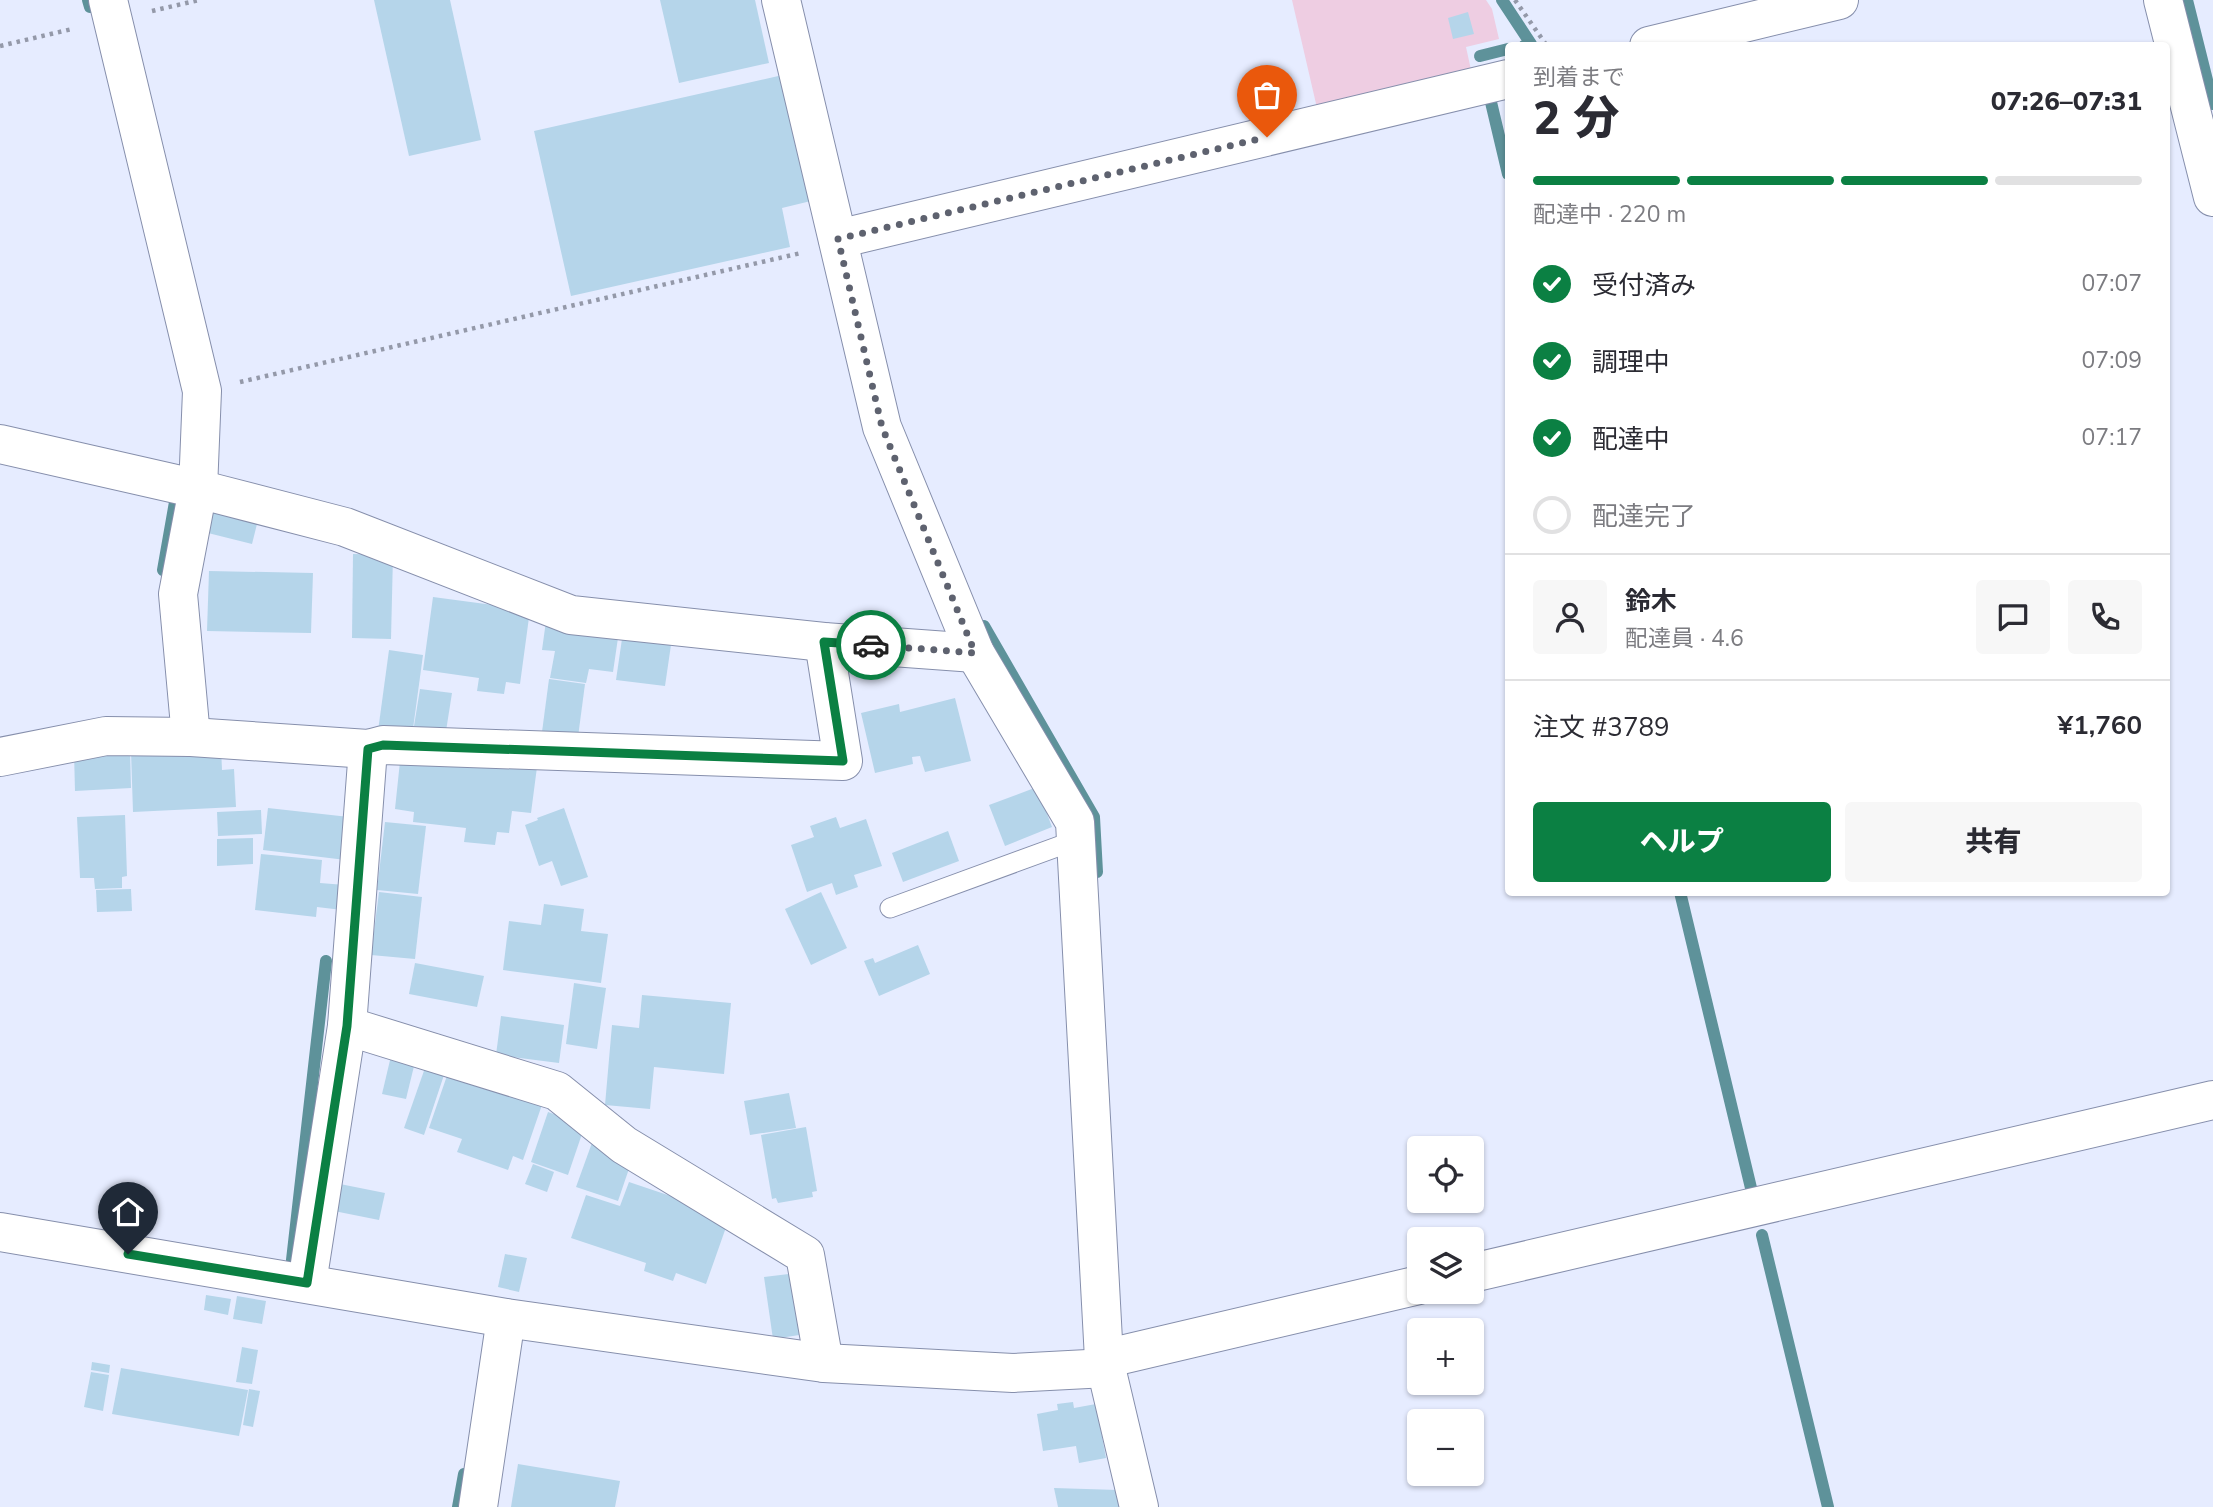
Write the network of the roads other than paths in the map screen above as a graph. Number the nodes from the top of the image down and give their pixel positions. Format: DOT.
graph roads {
  1 [pos="108,0"];
  2 [pos="781,0"];
  3 [pos="1839,0"];
  4 [pos="2163,0"];
  5 [pos="1665,42"];
  6 [pos="1505,80"];
  7 [pos="2213,197"];
  8 [pos="839,242"];
  9 [pos="0,444"];
  10 [pos="198,489"];
  11 [pos="824,642"];
  12 [pos="975,653"];
  13 [pos="191,737"];
  14 [pos="368,749"];
  15 [pos="0,757"];
  16 [pos="1076,840"];
  17 [pos="890,908"];
  18 [pos="347,1026"];
  19 [pos="2213,1100"];
  20 [pos="0,1232"];
  21 [pos="1484,1270"];
  22 [pos="307,1283"];
  23 [pos="1407,1288"];
  24 [pos="506,1318"];
  25 [pos="824,1363"];
  26 [pos="1106,1364"];
  27 [pos="478,1507"];
  28 [pos="1139,1507"];
  1 -- 10 [label="street"];
  2 -- 8 [label="street"];
  3 -- 5 [label="street"];
  4 -- 7 [label="street"];
  6 -- 8 [label="street"];
  8 -- 12 [label="street"];
  9 -- 10 [label="street"];
  10 -- 11 [label="street"];
  10 -- 13 [label="street"];
  11 -- 12 [label="street"];
  11 -- 14 [label="street"];
  12 -- 16 [label="street"];
  13 -- 14 [label="street"];
  13 -- 15 [label="street"];
  14 -- 18 [label="street"];
  16 -- 17 [label="lane"];
  16 -- 26 [label="street"];
  18 -- 22 [label="street"];
  18 -- 25 [label="street"];
  19 -- 21 [label="street"];
  20 -- 22 [label="street"];
  22 -- 24 [label="street"];
  23 -- 26 [label="street"];
  24 -- 25 [label="street"];
  24 -- 27 [label="street"];
  25 -- 26 [label="street"];
  26 -- 28 [label="street"];
}
